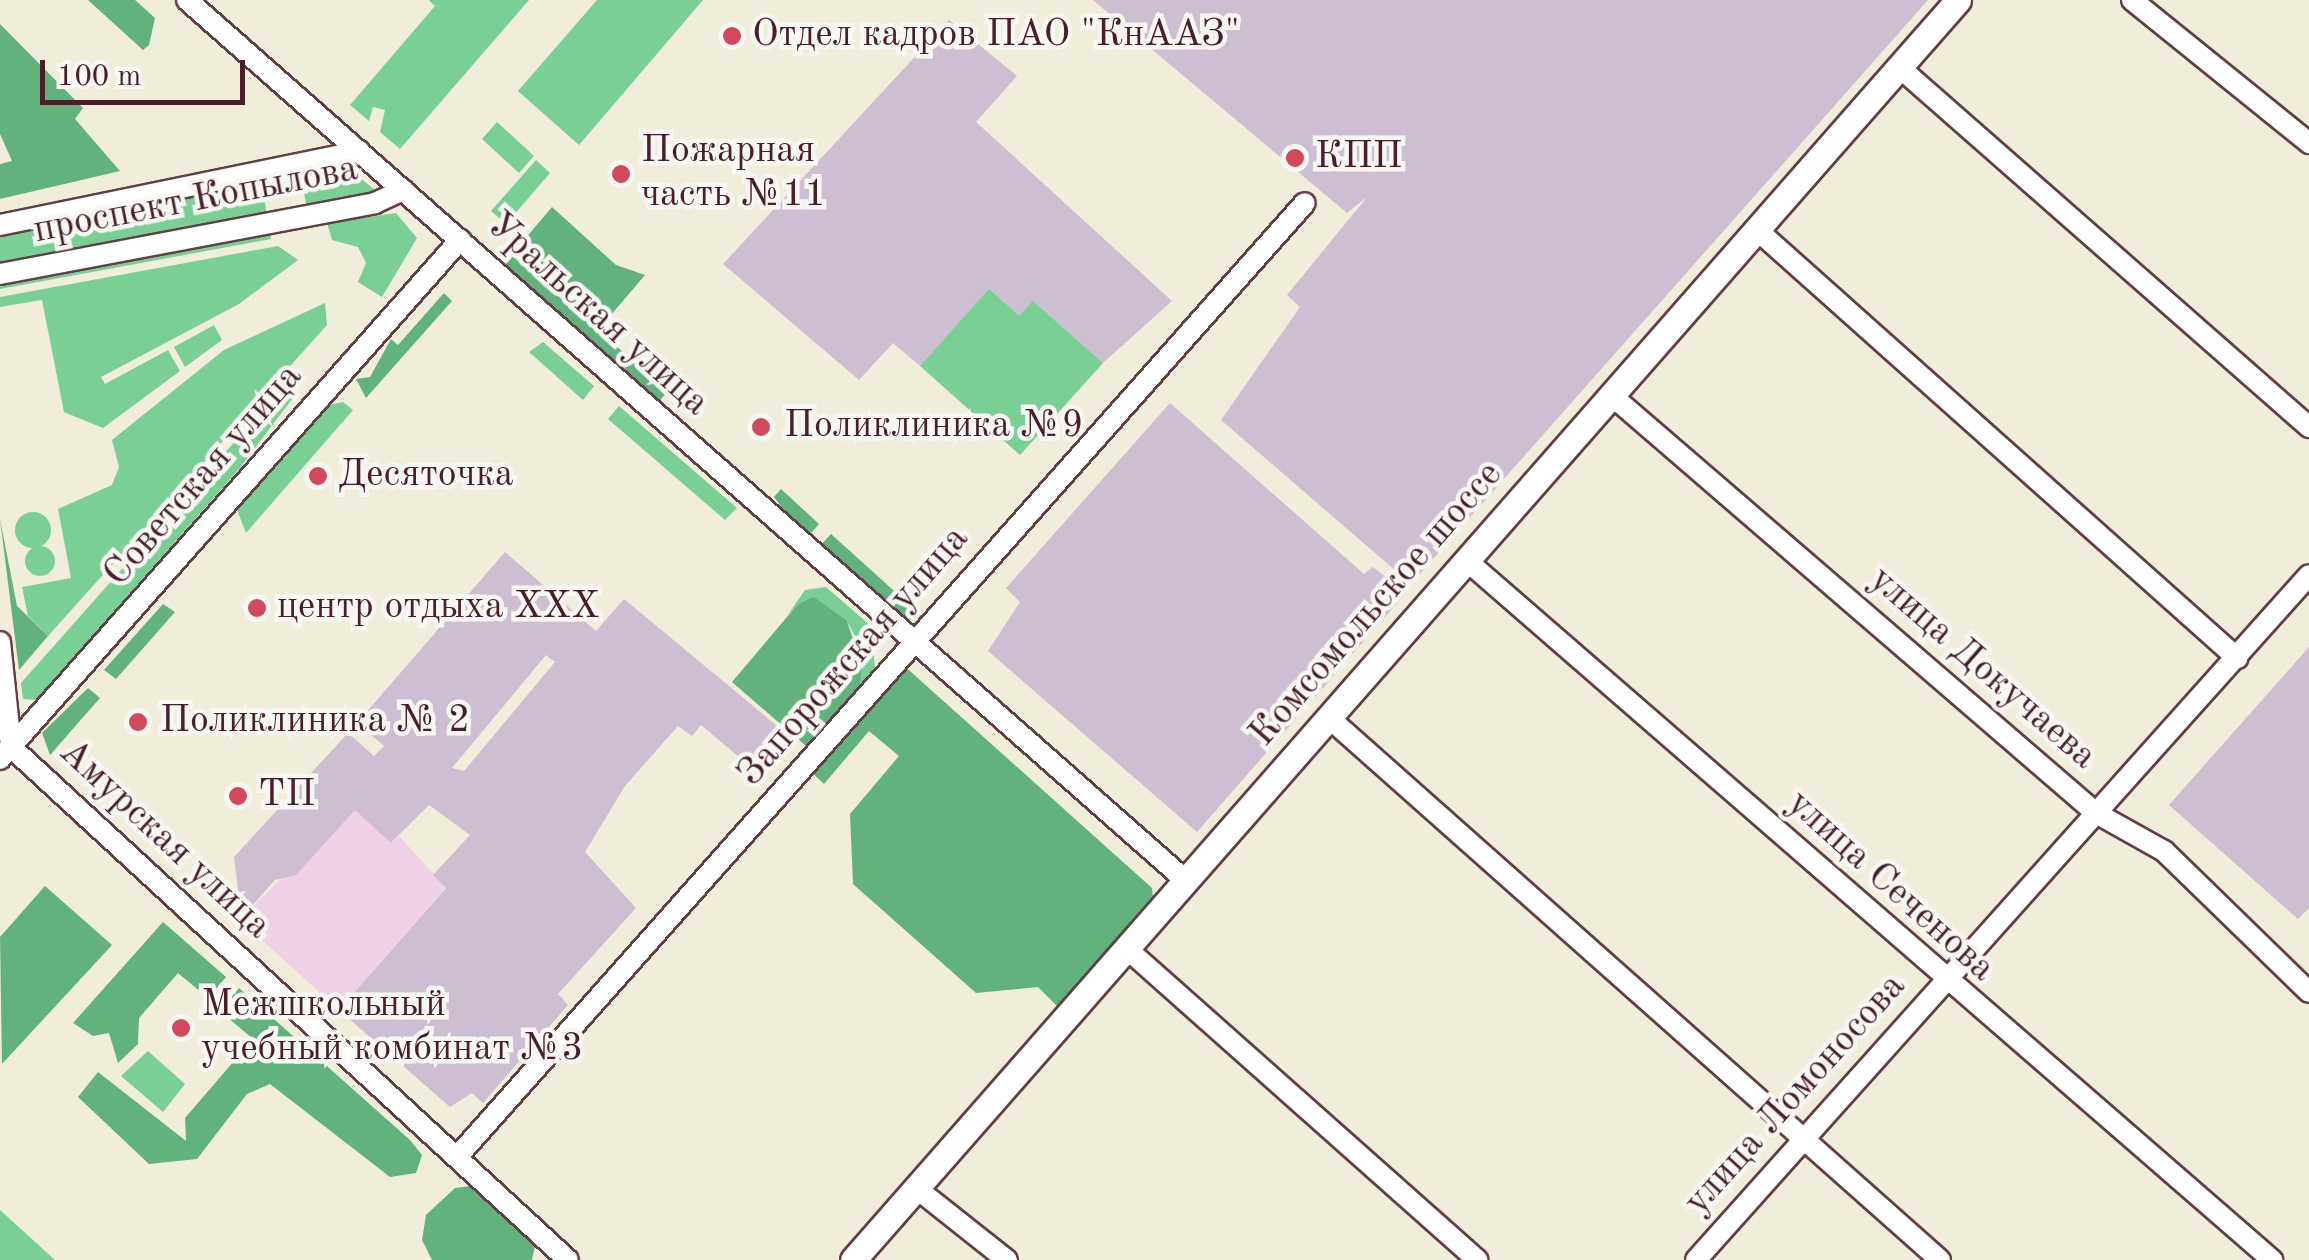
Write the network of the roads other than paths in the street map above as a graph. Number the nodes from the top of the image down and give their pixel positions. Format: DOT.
graph roads {
  1 [pos="187,0"];
  2 [pos="1958,0"];
  3 [pos="2132,0"];
  4 [pos="1899,67"];
  5 [pos="2309,144"];
  6 [pos="360,151"];
  7 [pos="403,190"];
  8 [pos="1305,203"];
  9 [pos="0,225"];
  10 [pos="1756,229"];
  11 [pos="460,240"];
  12 [pos="0,274"];
  13 [pos="1611,395"];
  14 [pos="2309,427"];
  15 [pos="1466,560"];
  16 [pos="2309,575"];
  17 [pos="0,642"];
  18 [pos="913,642"];
  19 [pos="2237,658"];
  20 [pos="1328,717"];
  21 [pos="5,753"];
  22 [pos="2096,813"];
  23 [pos="1185,880"];
  24 [pos="1126,948"];
  25 [pos="1943,982"];
  26 [pos="2309,992"];
  27 [pos="1802,1139"];
  28 [pos="457,1158"];
  29 [pos="916,1188"];
  30 [pos="568,1260"];
  31 [pos="853,1260"];
  32 [pos="1006,1260"];
  33 [pos="1477,1260"];
  34 [pos="1696,1260"];
  35 [pos="1940,1260"];
  36 [pos="2272,1260"];
  1 -- 6 [label="street, Уральская улица"];
  2 -- 4 [label="main road, Комсомольское шоссе"];
  3 -- 5 [label="street"];
  4 -- 10 [label="main road, Комсомольское шоссе"];
  4 -- 14 [label="street"];
  6 -- 7 [label="street, Уральская улица"];
  6 -- 9 [label="street, проспект Копылова"];
  7 -- 11 [label="street, Уральская улица"];
  7 -- 12 [label="street, проспект Копылова"];
  8 -- 18 [label="street, Запорожская улица"];
  10 -- 13 [label="main road, Комсомольское шоссе"];
  10 -- 19 [label="street"];
  11 -- 18 [label="street, Уральская улица"];
  11 -- 21 [label="street, Советская улица"];
  13 -- 15 [label="main road, Комсомольское шоссе"];
  13 -- 22 [label="street, улица Докучаева"];
  15 -- 20 [label="main road, Комсомольское шоссе"];
  15 -- 25 [label="street, улица Сеченова"];
  16 -- 19 [label="street, улица Ломоносова"];
  17 -- 21 [label="street, Амурская улица"];
  18 -- 23 [label="street, Уральская улица"];
  18 -- 28 [label="street, Запорожская улица"];
  19 -- 22 [label="street, улица Ломоносова"];
  20 -- 23 [label="main road, Комсомольское шоссе"];
  20 -- 27 [label="street"];
  21 -- 28 [label="street, Амурская улица"];
  22 -- 25 [label="street, улица Ломоносова"];
  22 -- 26 [label="street, улица Докучаева"];
  23 -- 24 [label="main road, Комсомольское шоссе"];
  24 -- 29 [label="main road, Комсомольское шоссе"];
  24 -- 33 [label="street"];
  25 -- 27 [label="street, улица Ломоносова"];
  25 -- 36 [label="street, улица Сеченова"];
  27 -- 34 [label="street, улица Ломоносова"];
  27 -- 35 [label="street"];
  28 -- 30 [label="street, Амурская улица"];
  29 -- 31 [label="main road, Комсомольское шоссе"];
  29 -- 32 [label="street"];
}
